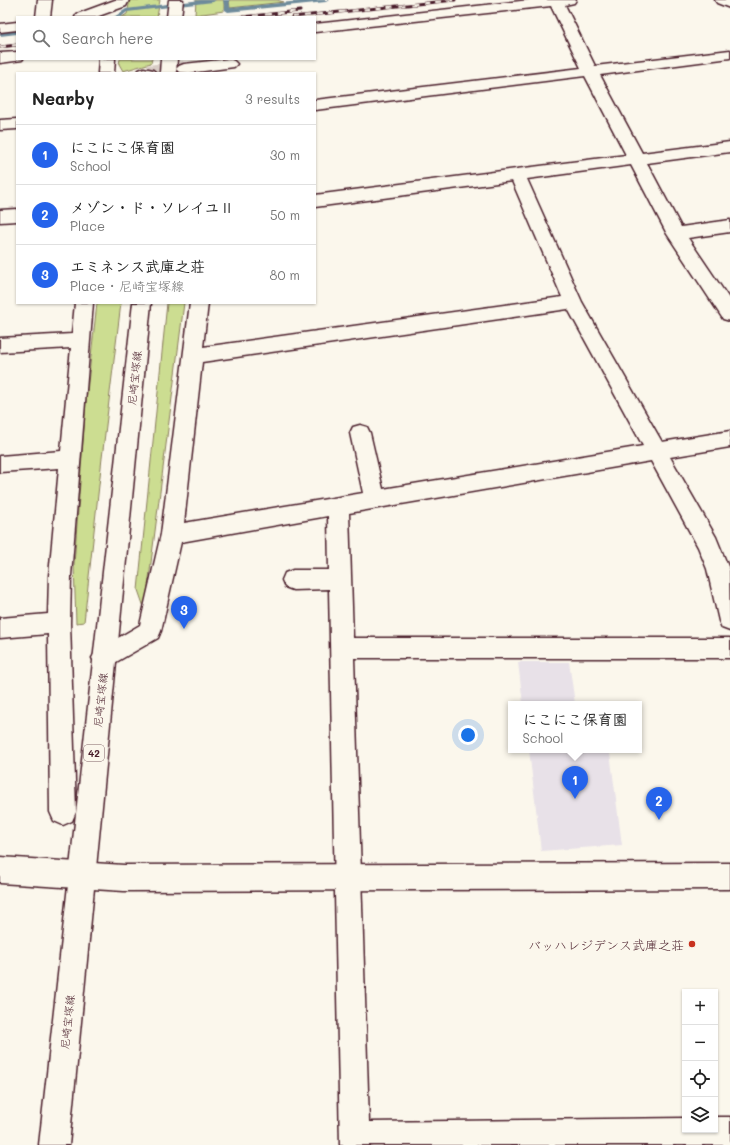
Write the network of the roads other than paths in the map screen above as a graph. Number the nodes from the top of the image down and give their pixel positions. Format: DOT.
graph roads {
  1 [pos="45,0"];
  2 [pos="122,0"];
  3 [pos="176,0"];
  4 [pos="722,0"];
  5 [pos="563,1"];
  6 [pos="730,4"];
  7 [pos="43,16"];
  8 [pos="85,16"];
  9 [pos="174,16"];
  10 [pos="16,26"];
  11 [pos="0,28"];
  12 [pos="316,28"];
  13 [pos="730,54"];
  14 [pos="16,56"];
  15 [pos="0,58"];
  16 [pos="107,60"];
  17 [pos="169,60"];
  18 [pos="229,65"];
  19 [pos="184,69"];
  20 [pos="590,71"];
  21 [pos="106,72"];
  22 [pos="168,72"];
  23 [pos="316,105"];
  24 [pos="16,124"];
  25 [pos="0,126"];
  26 [pos="730,147"];
  27 [pos="636,159"];
  28 [pos="517,174"];
  29 [pos="316,201"];
  30 [pos="16,215"];
  31 [pos="0,216"];
  32 [pos="730,226"];
  33 [pos="676,234"];
  34 [pos="573,302"];
  35 [pos="84,304"];
  36 [pos="142,304"];
  37 [pos="199,304"];
  38 [pos="730,314"];
  39 [pos="80,341"];
  40 [pos="0,345"];
  41 [pos="193,356"];
  42 [pos="360,433"];
  43 [pos="730,439"];
  44 [pos="656,451"];
  45 [pos="69,459"];
  46 [pos="0,464"];
  47 [pos="375,499"];
  48 [pos="338,506"];
  49 [pos="172,534"];
  50 [pos="340,579"];
  51 [pos="293,580"];
  52 [pos="730,621"];
  53 [pos="58,623"];
  54 [pos="0,628"];
  55 [pos="342,648"];
  56 [pos="730,648"];
  57 [pos="104,658"];
  58 [pos="63,812"];
  59 [pos="0,870"];
  60 [pos="82,876"];
  61 [pos="347,876"];
  62 [pos="730,876"];
  63 [pos="730,1132"];
  64 [pos="355,1141"];
  65 [pos="54,1145"];
  1 -- 7 [label="street"];
  2 -- 8 [label="street"];
  3 -- 9 [label="street"];
  4 -- 6 [label="street"];
  5 -- 12 [label="street"];
  5 -- 20 [label="street"];
  10 -- 11 [label="street"];
  13 -- 20 [label="street"];
  14 -- 15 [label="street"];
  16 -- 21 [label="street"];
  17 -- 22 [label="street"];
  18 -- 19 [label="street"];
  20 -- 23 [label="street"];
  20 -- 27 [label="street"];
  24 -- 25 [label="street"];
  26 -- 27 [label="street"];
  27 -- 28 [label="street"];
  27 -- 33 [label="street"];
  28 -- 29 [label="street"];
  28 -- 34 [label="street"];
  30 -- 31 [label="street"];
  32 -- 33 [label="street"];
  33 -- 38 [label="street"];
  34 -- 41 [label="street"];
  34 -- 44 [label="street"];
  35 -- 39 [label="street"];
  36 -- 57 [label="street, 尼崎宝塚線 / 42"];
  37 -- 41 [label="street"];
  39 -- 40 [label="street"];
  39 -- 45 [label="street"];
  41 -- 49 [label="street"];
  42 -- 47 [label="street"];
  43 -- 44 [label="street"];
  44 -- 47 [label="street"];
  44 -- 52 [label="street"];
  45 -- 46 [label="street"];
  45 -- 53 [label="street"];
  47 -- 48 [label="street"];
  48 -- 49 [label="street"];
  48 -- 50 [label="street"];
  49 -- 57 [label="street"];
  50 -- 51 [label="street"];
  50 -- 55 [label="street"];
  53 -- 54 [label="street"];
  53 -- 58 [label="street"];
  55 -- 56 [label="street"];
  55 -- 61 [label="street"];
  57 -- 60 [label="street, 尼崎宝塚線 / 42"];
  59 -- 60 [label="street"];
  60 -- 61 [label="street"];
  60 -- 65 [label="street, 尼崎宝塚線 / 42"];
  61 -- 62 [label="street"];
  61 -- 64 [label="street"];
  63 -- 64 [label="street"];
}
